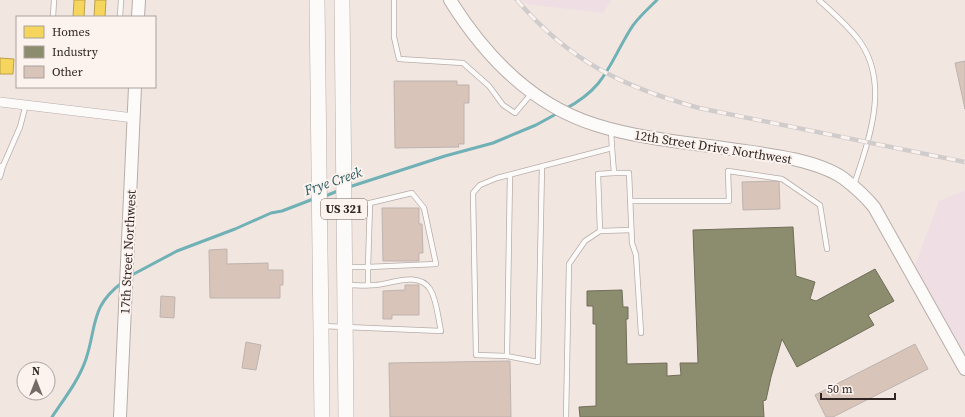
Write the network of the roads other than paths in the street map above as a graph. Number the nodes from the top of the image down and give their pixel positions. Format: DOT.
graph roads {
  1 [pos="54,0"];
  2 [pos="121,0"];
  3 [pos="139,0"];
  4 [pos="317,0"];
  5 [pos="342,0"];
  6 [pos="394,0"];
  7 [pos="450,0"];
  8 [pos="819,0"];
  9 [pos="53,16"];
  10 [pos="120,16"];
  11 [pos="138,16"];
  12 [pos="135,88"];
  13 [pos="532,93"];
  14 [pos="0,102"];
  15 [pos="26,104"];
  16 [pos="134,118"];
  17 [pos="611,129"];
  18 [pos="612,148"];
  19 [pos="1,166"];
  20 [pos="542,166"];
  21 [pos="614,173"];
  22 [pos="510,175"];
  23 [pos="0,178"];
  24 [pos="853,186"];
  25 [pos="631,201"];
  26 [pos="370,203"];
  27 [pos="344,206"];
  28 [pos="600,230"];
  29 [pos="631,230"];
  30 [pos="827,248"];
  31 [pos="344,267"];
  32 [pos="368,267"];
  33 [pos="344,285"];
  34 [pos="368,285"];
  35 [pos="320,326"];
  36 [pos="345,327"];
  37 [pos="641,333"];
  38 [pos="507,356"];
  39 [pos="965,369"];
  40 [pos="120,417"];
  41 [pos="322,417"];
  42 [pos="346,417"];
  43 [pos="566,417"];
  1 -- 9 [label="lane"];
  2 -- 10 [label="lane"];
  3 -- 11 [label="street"];
  4 -- 35 [label="highway, US 321"];
  5 -- 27 [label="highway, US 321"];
  6 -- 13 [label="lane"];
  7 -- 13 [label="street, 12th Street Drive Northwest"];
  8 -- 24 [label="lane"];
  12 -- 16 [label="street, 17th Street Northwest"];
  13 -- 17 [label="street, 12th Street Drive Northwest"];
  14 -- 15 [label="street"];
  15 -- 16 [label="street"];
  15 -- 19 [label="lane"];
  16 -- 40 [label="street, 17th Street Northwest"];
  17 -- 18 [label="lane"];
  17 -- 24 [label="street, 12th Street Drive Northwest"];
  18 -- 20 [label="lane"];
  18 -- 21 [label="lane"];
  19 -- 23 [label="lane"];
  20 -- 22 [label="lane"];
  20 -- 38 [label="lane"];
  21 -- 25 [label="lane"];
  21 -- 28 [label="lane"];
  22 -- 38 [label="lane"];
  22 -- 38 [label="lane"];
  24 -- 39 [label="street, 12th Street Drive Northwest"];
  25 -- 29 [label="lane"];
  25 -- 30 [label="lane"];
  26 -- 27 [label="lane"];
  26 -- 32 [label="lane"];
  26 -- 32 [label="lane"];
  27 -- 31 [label="highway, US 321"];
  28 -- 29 [label="lane"];
  28 -- 43 [label="lane"];
  29 -- 37 [label="lane"];
  31 -- 32 [label="lane"];
  31 -- 33 [label="highway, US 321"];
  32 -- 34 [label="lane"];
  33 -- 34 [label="lane"];
  33 -- 36 [label="highway, US 321"];
  34 -- 36 [label="lane"];
  35 -- 36 [label="lane"];
  35 -- 41 [label="highway, US 321"];
  36 -- 42 [label="highway, US 321"];
}
